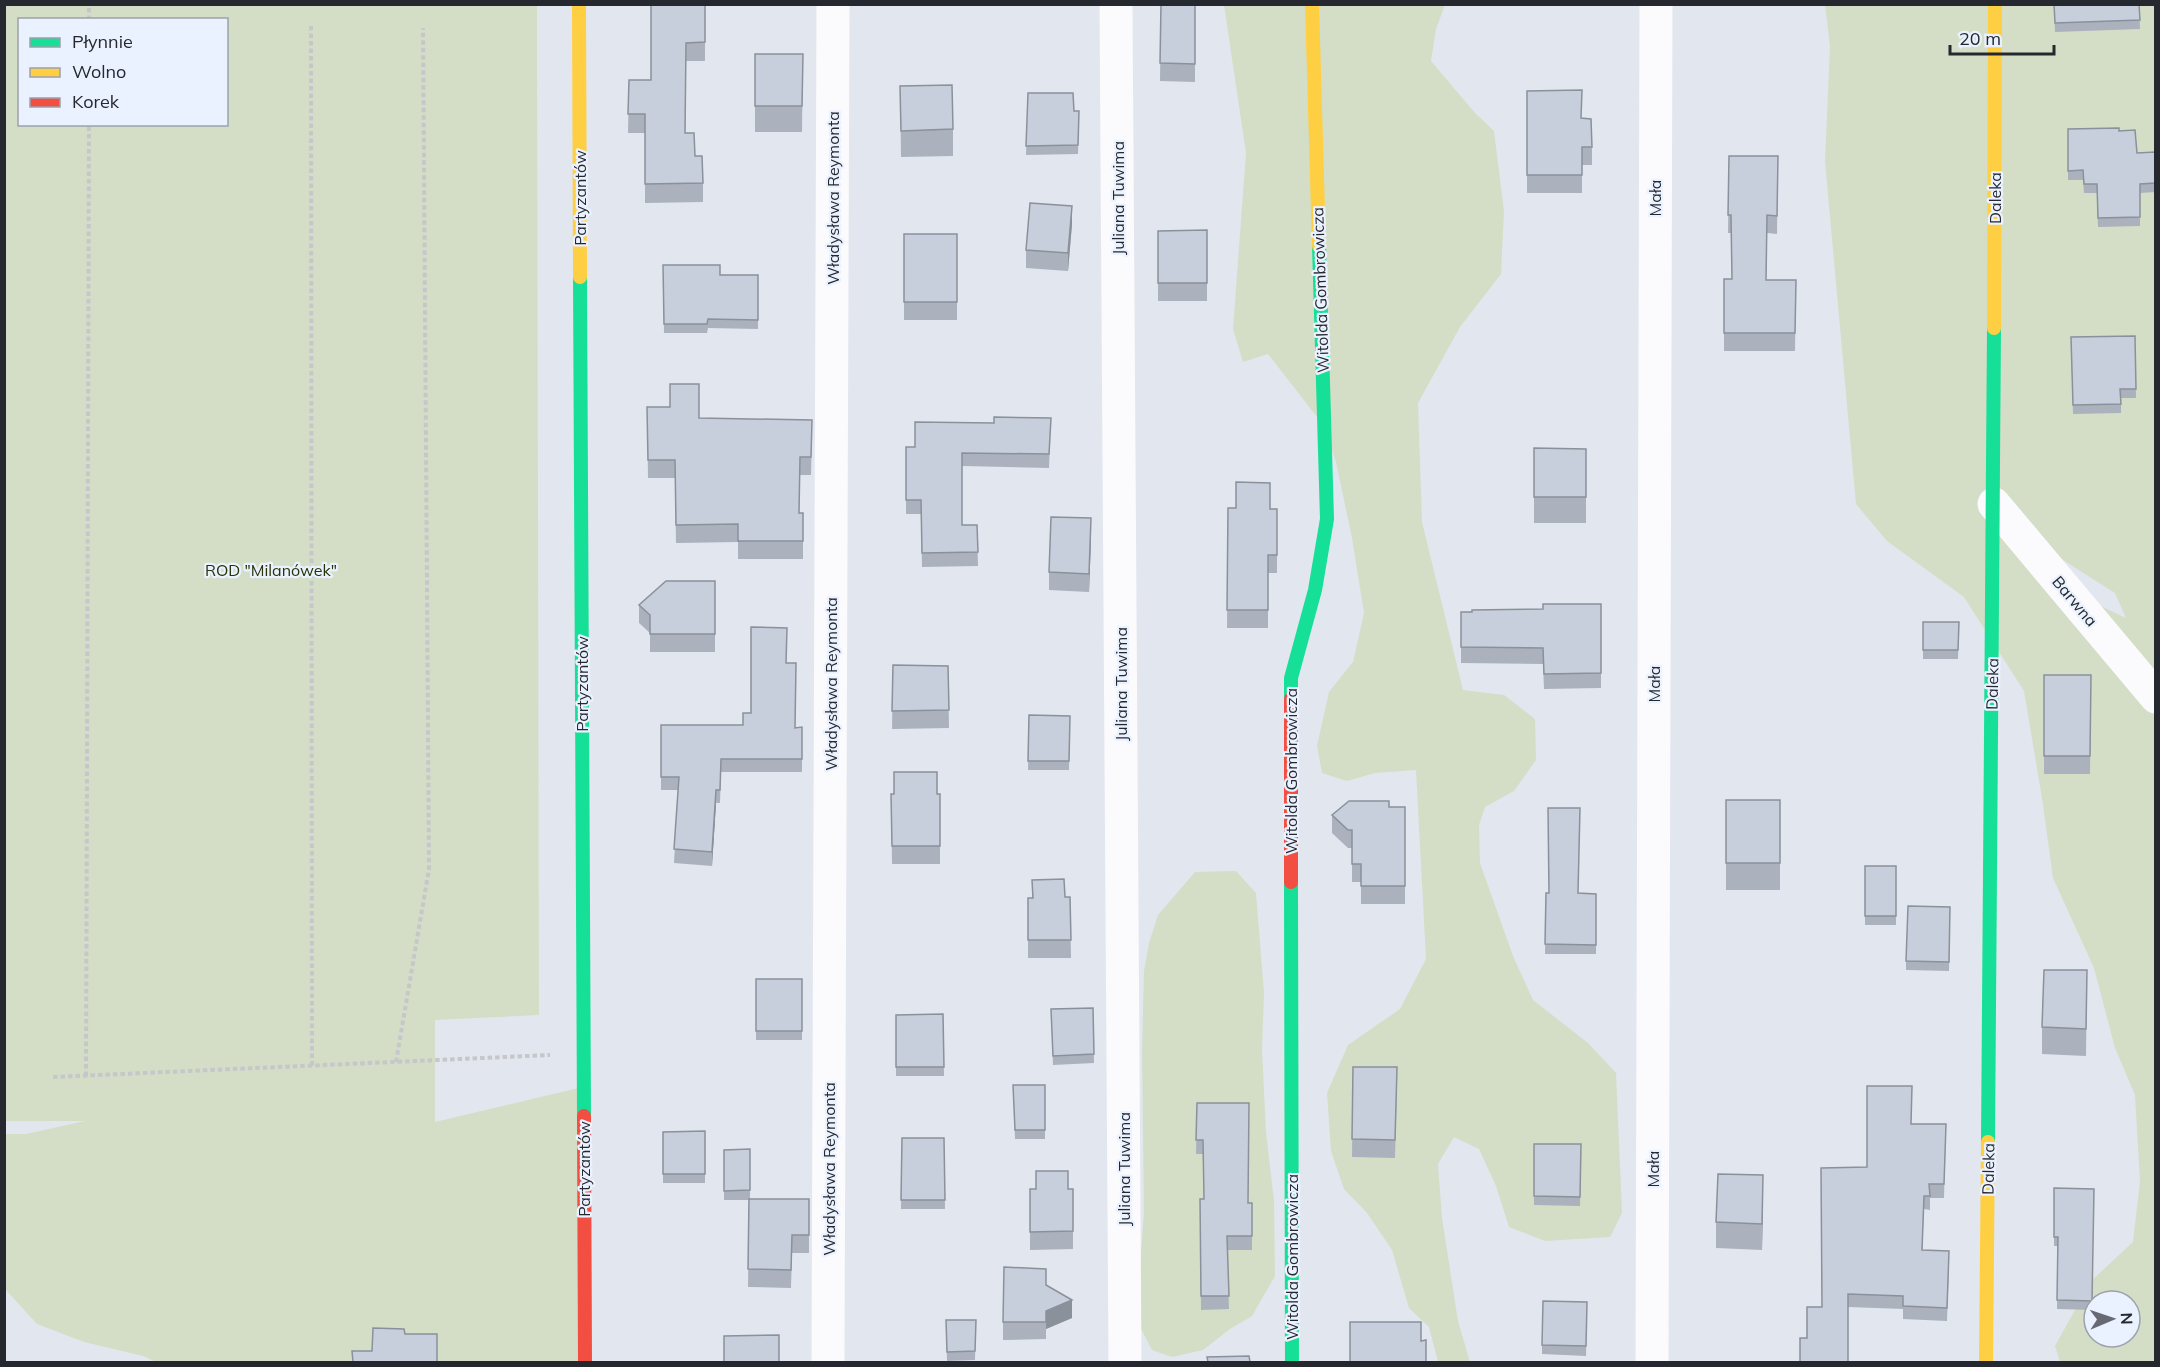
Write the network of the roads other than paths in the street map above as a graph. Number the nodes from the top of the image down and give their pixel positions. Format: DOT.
graph roads {
  1 [pos="579,4"];
  2 [pos="833,4"];
  3 [pos="1116,4"];
  4 [pos="1312,4"];
  5 [pos="1656,4"];
  6 [pos="1995,4"];
  7 [pos="1994,504"];
  8 [pos="2156,697"];
  9 [pos="585,1362"];
  10 [pos="828,1362"];
  11 [pos="1125,1362"];
  12 [pos="1292,1362"];
  13 [pos="1652,1362"];
  14 [pos="1986,1362"];
  1 -- 9 [label="street, Partyzantów"];
  2 -- 10 [label="street, Władysława Reymonta"];
  3 -- 11 [label="street, Juliana Tuwima"];
  4 -- 12 [label="street, Witolda Gombrowicza"];
  5 -- 13 [label="street, Mała"];
  6 -- 7 [label="street, Daleka"];
  7 -- 8 [label="street, Barwna"];
  7 -- 14 [label="street, Daleka"];
}
